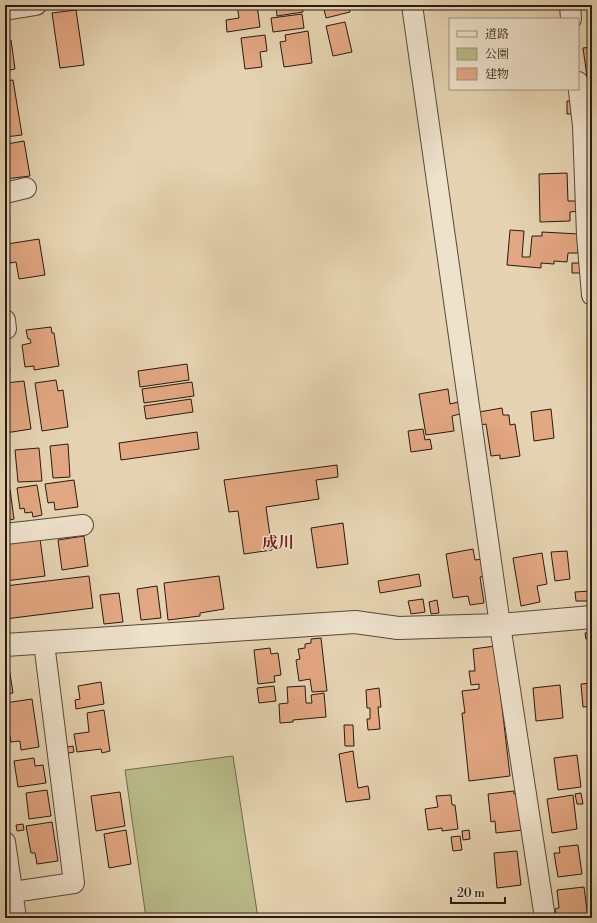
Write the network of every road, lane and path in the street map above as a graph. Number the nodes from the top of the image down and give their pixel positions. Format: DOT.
graph roads {
  1 [pos="36,5"];
  2 [pos="412,5"];
  3 [pos="570,5"];
  4 [pos="5,10"];
  5 [pos="571,18"];
  6 [pos="583,88"];
  7 [pos="26,188"];
  8 [pos="5,193"];
  9 [pos="592,295"];
  10 [pos="5,320"];
  11 [pos="5,329"];
  12 [pos="83,525"];
  13 [pos="5,534"];
  14 [pos="592,617"];
  15 [pos="500,625"];
  16 [pos="44,643"];
  17 [pos="5,645"];
  18 [pos="5,842"];
  19 [pos="13,892"];
  20 [pos="16,918"];
  21 [pos="545,918"];
  1 -- 4 [label="street"];
  2 -- 15 [label="street"];
  3 -- 5 [label="street"];
  6 -- 9 [label="street"];
  7 -- 8 [label="street"];
  10 -- 11 [label="street"];
  12 -- 13 [label="street"];
  14 -- 15 [label="street"];
  15 -- 16 [label="street"];
  15 -- 21 [label="street"];
  16 -- 17 [label="street"];
  16 -- 19 [label="street"];
  18 -- 19 [label="street"];
  19 -- 20 [label="street"];
}
